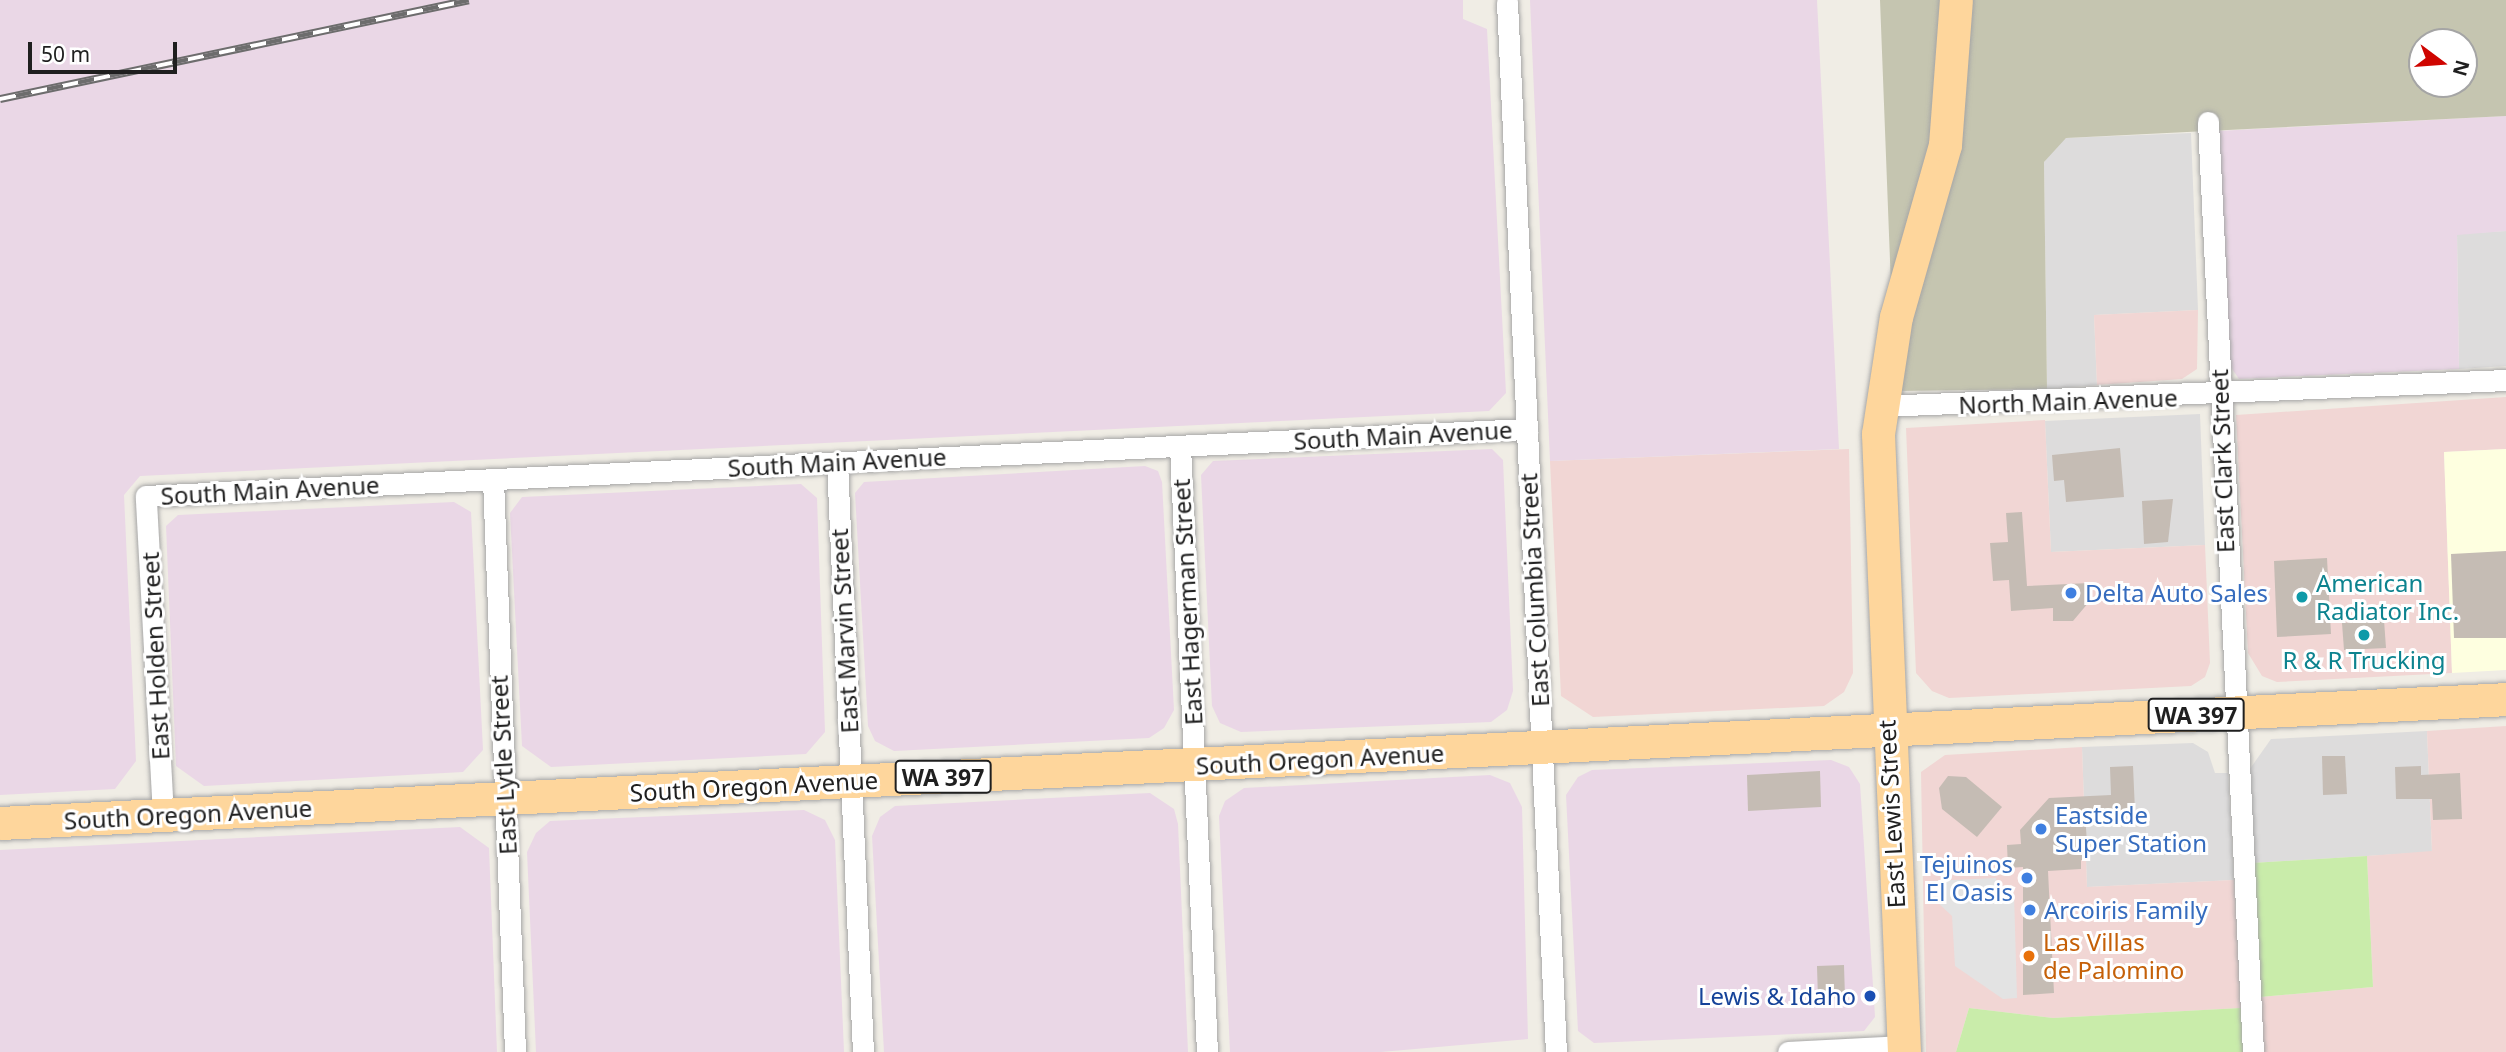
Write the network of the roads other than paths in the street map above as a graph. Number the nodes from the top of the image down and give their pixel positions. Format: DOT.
graph roads {
  1 [pos="1956,0"];
  2 [pos="1507,2"];
  3 [pos="2208,122"];
  4 [pos="2506,380"];
  5 [pos="2219,396"];
  6 [pos="1881,406"];
  7 [pos="1527,429"];
  8 [pos="1180,446"];
  9 [pos="836,462"];
  10 [pos="493,479"];
  11 [pos="146,496"];
  12 [pos="2506,699"];
  13 [pos="2232,713"];
  14 [pos="1886,730"];
  15 [pos="1542,746"];
  16 [pos="1194,767"];
  17 [pos="851,781"];
  18 [pos="504,797"];
  19 [pos="163,815"];
  20 [pos="0,823"];
  21 [pos="1903,1049"];
  22 [pos="515,1052"];
  23 [pos="863,1052"];
  24 [pos="1207,1052"];
  25 [pos="1556,1052"];
  26 [pos="1788,1052"];
  27 [pos="2253,1052"];
  1 -- 6 [label="main road, East Lewis Street"];
  2 -- 7 [label="street, East Columbia Street"];
  3 -- 5 [label="street, East Clark Street"];
  4 -- 5 [label="street, North Main Avenue"];
  5 -- 6 [label="street, North Main Avenue"];
  5 -- 13 [label="street, East Clark Street"];
  6 -- 14 [label="main road, East Lewis Street"];
  7 -- 8 [label="street, South Main Avenue"];
  7 -- 15 [label="street, East Columbia Street"];
  8 -- 9 [label="street, South Main Avenue"];
  8 -- 16 [label="street, East Hagerman Street"];
  9 -- 10 [label="street, South Main Avenue"];
  9 -- 17 [label="street, East Marvin Street"];
  10 -- 11 [label="street, South Main Avenue"];
  10 -- 18 [label="street, East Lytle Street"];
  11 -- 19 [label="street, East Holden Street"];
  12 -- 13 [label="main road, WA 397"];
  13 -- 14 [label="main road, WA 397"];
  13 -- 27 [label="street, East Clark Street"];
  14 -- 15 [label="main road, South Oregon Avenue / WA 397"];
  14 -- 21 [label="main road, East Lewis Street"];
  15 -- 16 [label="main road, South Oregon Avenue / WA 397"];
  15 -- 25 [label="street, East Columbia Street"];
  16 -- 17 [label="main road, South Oregon Avenue / WA 397"];
  16 -- 24 [label="street, East Hagerman Street"];
  17 -- 18 [label="main road, South Oregon Avenue / WA 397"];
  17 -- 23 [label="street, East Marvin Street"];
  18 -- 19 [label="main road, South Oregon Avenue / WA 397"];
  18 -- 22 [label="street, East Lytle Street"];
  19 -- 20 [label="main road, South Oregon Avenue / WA 397"];
  21 -- 26 [label="street"];
}
